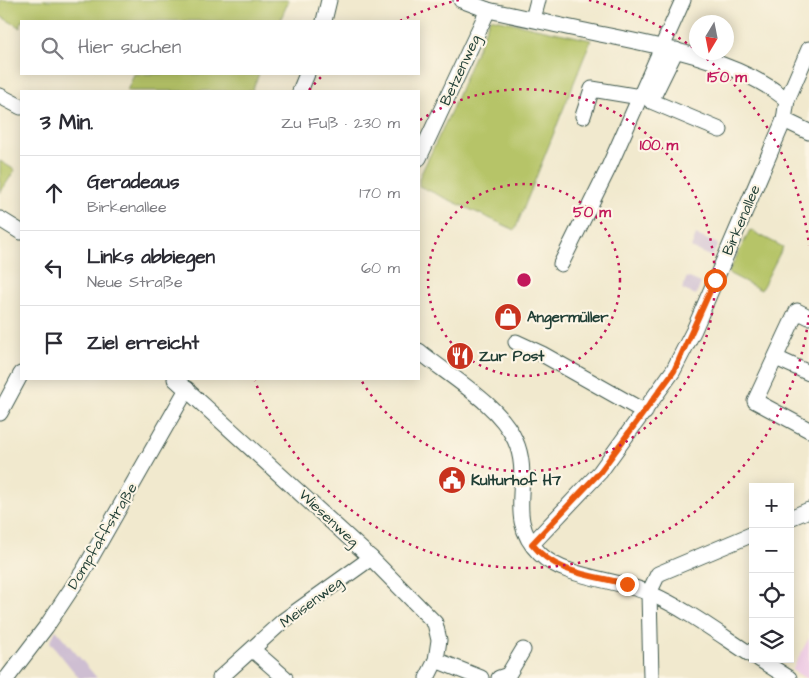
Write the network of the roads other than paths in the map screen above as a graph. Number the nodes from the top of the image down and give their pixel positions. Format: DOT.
graph roads {
  1 [pos="329,0"];
  2 [pos="461,0"];
  3 [pos="538,0"];
  4 [pos="683,0"];
  5 [pos="488,10"];
  6 [pos="533,19"];
  7 [pos="324,20"];
  8 [pos="669,48"];
  9 [pos="809,49"];
  10 [pos="307,75"];
  11 [pos="300,90"];
  12 [pos="0,96"];
  13 [pos="640,97"];
  14 [pos="787,100"];
  15 [pos="20,106"];
  16 [pos="583,116"];
  17 [pos="784,120"];
  18 [pos="720,130"];
  19 [pos="809,132"];
  20 [pos="420,156"];
  21 [pos="0,219"];
  22 [pos="20,231"];
  23 [pos="561,264"];
  24 [pos="809,318"];
  25 [pos="516,342"];
  26 [pos="420,352"];
  27 [pos="776,358"];
  28 [pos="809,373"];
  29 [pos="20,376"];
  30 [pos="176,380"];
  31 [pos="187,389"];
  32 [pos="645,412"];
  33 [pos="0,413"];
  34 [pos="809,430"];
  35 [pos="809,510"];
  36 [pos="794,516"];
  37 [pos="749,536"];
  38 [pos="532,544"];
  39 [pos="371,558"];
  40 [pos="649,593"];
  41 [pos="252,650"];
  42 [pos="523,650"];
  43 [pos="749,653"];
  44 [pos="436,660"];
  45 [pos="765,663"];
  46 [pos="7,678"];
  47 [pos="220,678"];
  48 [pos="285,678"];
  49 [pos="427,678"];
  50 [pos="481,678"];
  51 [pos="499,678"];
  52 [pos="651,678"];
  53 [pos="789,678"];
  1 -- 7 [label="street"];
  2 -- 5 [label="street"];
  3 -- 6 [label="street"];
  4 -- 8 [label="street"];
  5 -- 6 [label="street"];
  5 -- 20 [label="street, Betzenweg"];
  6 -- 8 [label="street"];
  8 -- 13 [label="street"];
  8 -- 14 [label="street"];
  8 -- 18 [label="street"];
  9 -- 14 [label="street, Birkenallee"];
  10 -- 11 [label="street"];
  12 -- 15 [label="street"];
  13 -- 16 [label="street"];
  13 -- 23 [label="street"];
  14 -- 17 [label="street, Birkenallee"];
  17 -- 19 [label="street"];
  17 -- 32 [label="street, Birkenallee"];
  21 -- 22 [label="street"];
  24 -- 27 [label="street"];
  25 -- 32 [label="street"];
  26 -- 38 [label="street"];
  27 -- 28 [label="street"];
  27 -- 34 [label="street"];
  29 -- 33 [label="street"];
  30 -- 31 [label="street, Wiesenweg"];
  31 -- 39 [label="street, Wiesenweg"];
  31 -- 46 [label="street, Dompfaffstraße"];
  32 -- 38 [label="street, Birkenallee"];
  35 -- 36 [label="street"];
  37 -- 40 [label="street"];
  38 -- 40 [label="street"];
  39 -- 41 [label="street, Meisenweg"];
  39 -- 44 [label="street, Wiesenweg"];
  40 -- 43 [label="street"];
  40 -- 52 [label="street"];
  41 -- 47 [label="street, Meisenweg"];
  41 -- 48 [label="street"];
  42 -- 51 [label="street"];
  44 -- 49 [label="street, Wiesenweg"];
  44 -- 50 [label="street"];
  45 -- 53 [label="street"];
}
